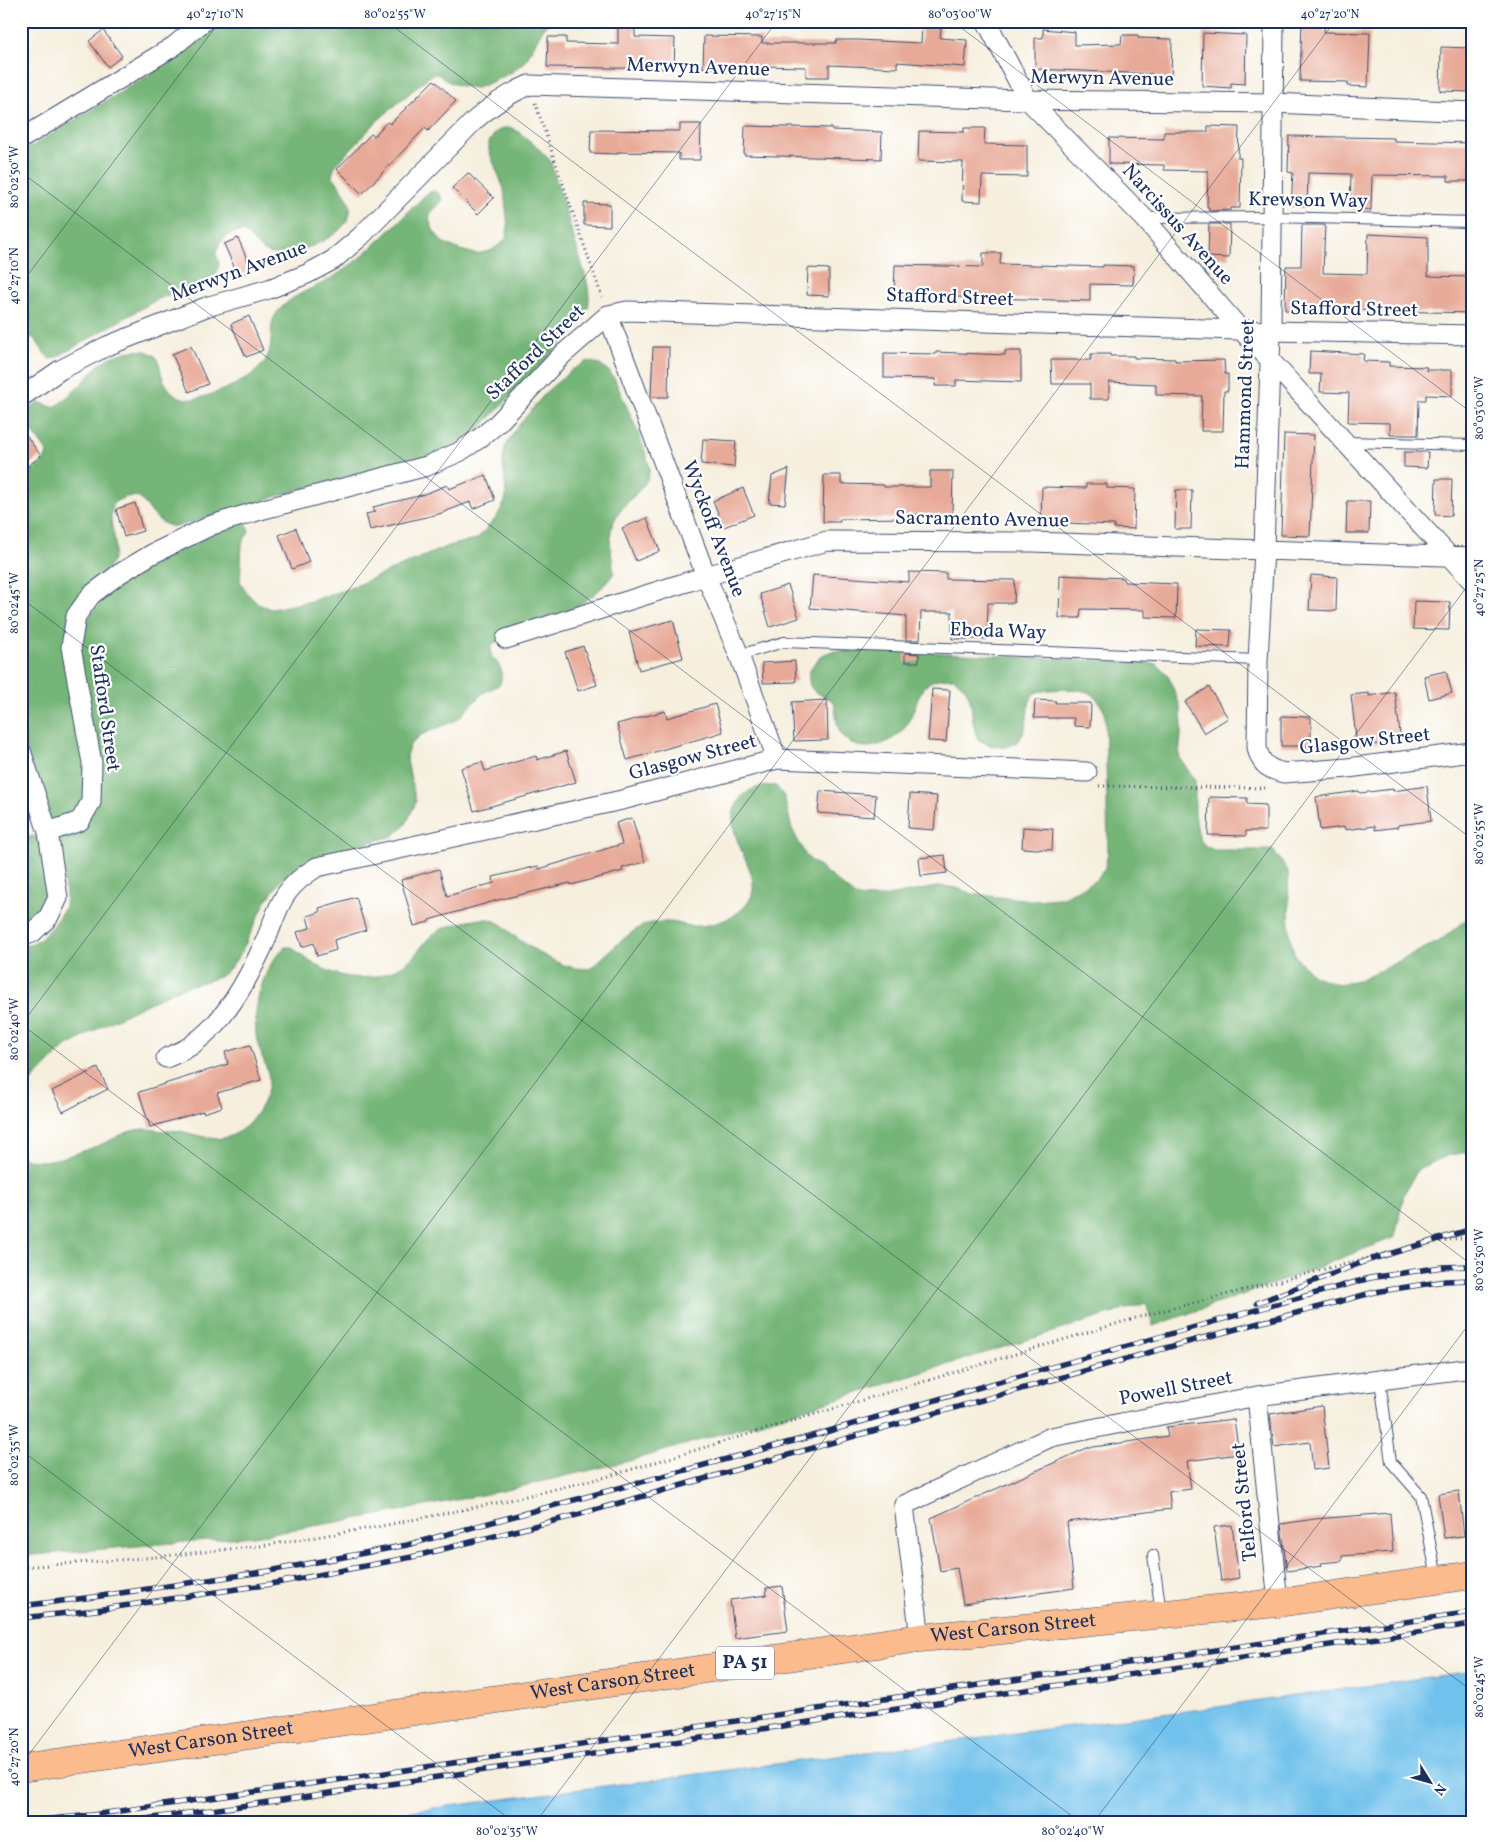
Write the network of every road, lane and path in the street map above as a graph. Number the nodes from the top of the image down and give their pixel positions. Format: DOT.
graph roads {
  1 [pos="204,21"];
  2 [pos="986,21"];
  3 [pos="1274,21"];
  4 [pos="529,85"];
  5 [pos="1028,100"];
  6 [pos="1274,103"];
  7 [pos="1472,112"];
  8 [pos="21,139"];
  9 [pos="1272,217"];
  10 [pos="1144,218"];
  11 [pos="1472,222"];
  12 [pos="608,315"];
  13 [pos="1240,329"];
  14 [pos="1270,331"];
  15 [pos="1472,335"];
  16 [pos="1269,359"];
  17 [pos="21,397"];
  18 [pos="1344,442"];
  19 [pos="1472,445"];
  20 [pos="1264,550"];
  21 [pos="1449,557"];
  22 [pos="1472,557"];
  23 [pos="706,576"];
  24 [pos="1472,581"];
  25 [pos="506,639"];
  26 [pos="739,655"];
  27 [pos="1258,660"];
  28 [pos="21,751"];
  29 [pos="1472,752"];
  30 [pos="777,759"];
  31 [pos="1264,765"];
  32 [pos="1087,772"];
  33 [pos="48,832"];
  34 [pos="27,935"];
  35 [pos="166,1058"];
  36 [pos="1472,1236"];
  37 [pos="1472,1368"];
  38 [pos="1380,1380"];
  39 [pos="1257,1396"];
  40 [pos="1153,1554"];
  41 [pos="21,1567"];
  42 [pos="1472,1575"];
  43 [pos="1438,1580"];
  44 [pos="1278,1603"];
  45 [pos="1161,1615"];
  46 [pos="920,1638"];
  47 [pos="21,1768"];
  1 -- 8 [label="street"];
  2 -- 5 [label="street, Narcissus Avenue"];
  3 -- 6 [label="street, Hammond Street"];
  4 -- 5 [label="street, Merwyn Avenue"];
  4 -- 12 [label="path"];
  4 -- 17 [label="street, Merwyn Avenue"];
  5 -- 6 [label="street, Merwyn Avenue"];
  5 -- 10 [label="street, Narcissus Avenue"];
  6 -- 7 [label="street, Merwyn Avenue"];
  6 -- 9 [label="street, Hammond Street"];
  9 -- 10 [label="lane, Krewson Way"];
  9 -- 11 [label="lane, Krewson Way"];
  9 -- 14 [label="street, Hammond Street"];
  10 -- 13 [label="street, Narcissus Avenue"];
  12 -- 13 [label="street, Stafford Street"];
  12 -- 23 [label="street, Wyckoff Avenue"];
  12 -- 33 [label="street, Stafford Street"];
  13 -- 14 [label="street, Stafford Street"];
  13 -- 16 [label="street, Narcissus Avenue"];
  14 -- 15 [label="street, Stafford Street"];
  14 -- 16 [label="street, Hammond Street"];
  16 -- 18 [label="street, Narcissus Avenue"];
  16 -- 20 [label="street, Hammond Street"];
  18 -- 19 [label="lane"];
  18 -- 21 [label="street, Narcissus Avenue"];
  20 -- 21 [label="street, Sacramento Avenue"];
  20 -- 23 [label="street, Sacramento Avenue"];
  20 -- 27 [label="street, Hammond Street"];
  21 -- 22 [label="street, Sacramento Avenue"];
  21 -- 24 [label="street, Narcissus Avenue"];
  23 -- 25 [label="street, Sacramento Avenue"];
  23 -- 26 [label="street, Wyckoff Avenue"];
  26 -- 27 [label="lane, Eboda Way"];
  26 -- 30 [label="street, Wyckoff Avenue"];
  27 -- 31 [label="street, Hammond Street"];
  28 -- 33 [label="street"];
  29 -- 31 [label="street, Glasgow Street"];
  30 -- 32 [label="street, Glasgow Street"];
  30 -- 35 [label="street, Glasgow Street"];
  33 -- 34 [label="street"];
  36 -- 41 [label="path"];
  37 -- 38 [label="street, Powell Street"];
  38 -- 39 [label="street, Powell Street"];
  38 -- 43 [label="lane"];
  39 -- 44 [label="street, Telford Street"];
  39 -- 46 [label="street, Powell Street"];
  40 -- 45 [label="lane"];
  42 -- 43 [label="main road, West Carson Street / PA 51"];
  43 -- 44 [label="main road, West Carson Street / PA 51"];
  44 -- 45 [label="main road, West Carson Street / PA 51"];
  45 -- 46 [label="main road, West Carson Street / PA 51"];
  46 -- 47 [label="main road, West Carson Street / PA 51"];
}
